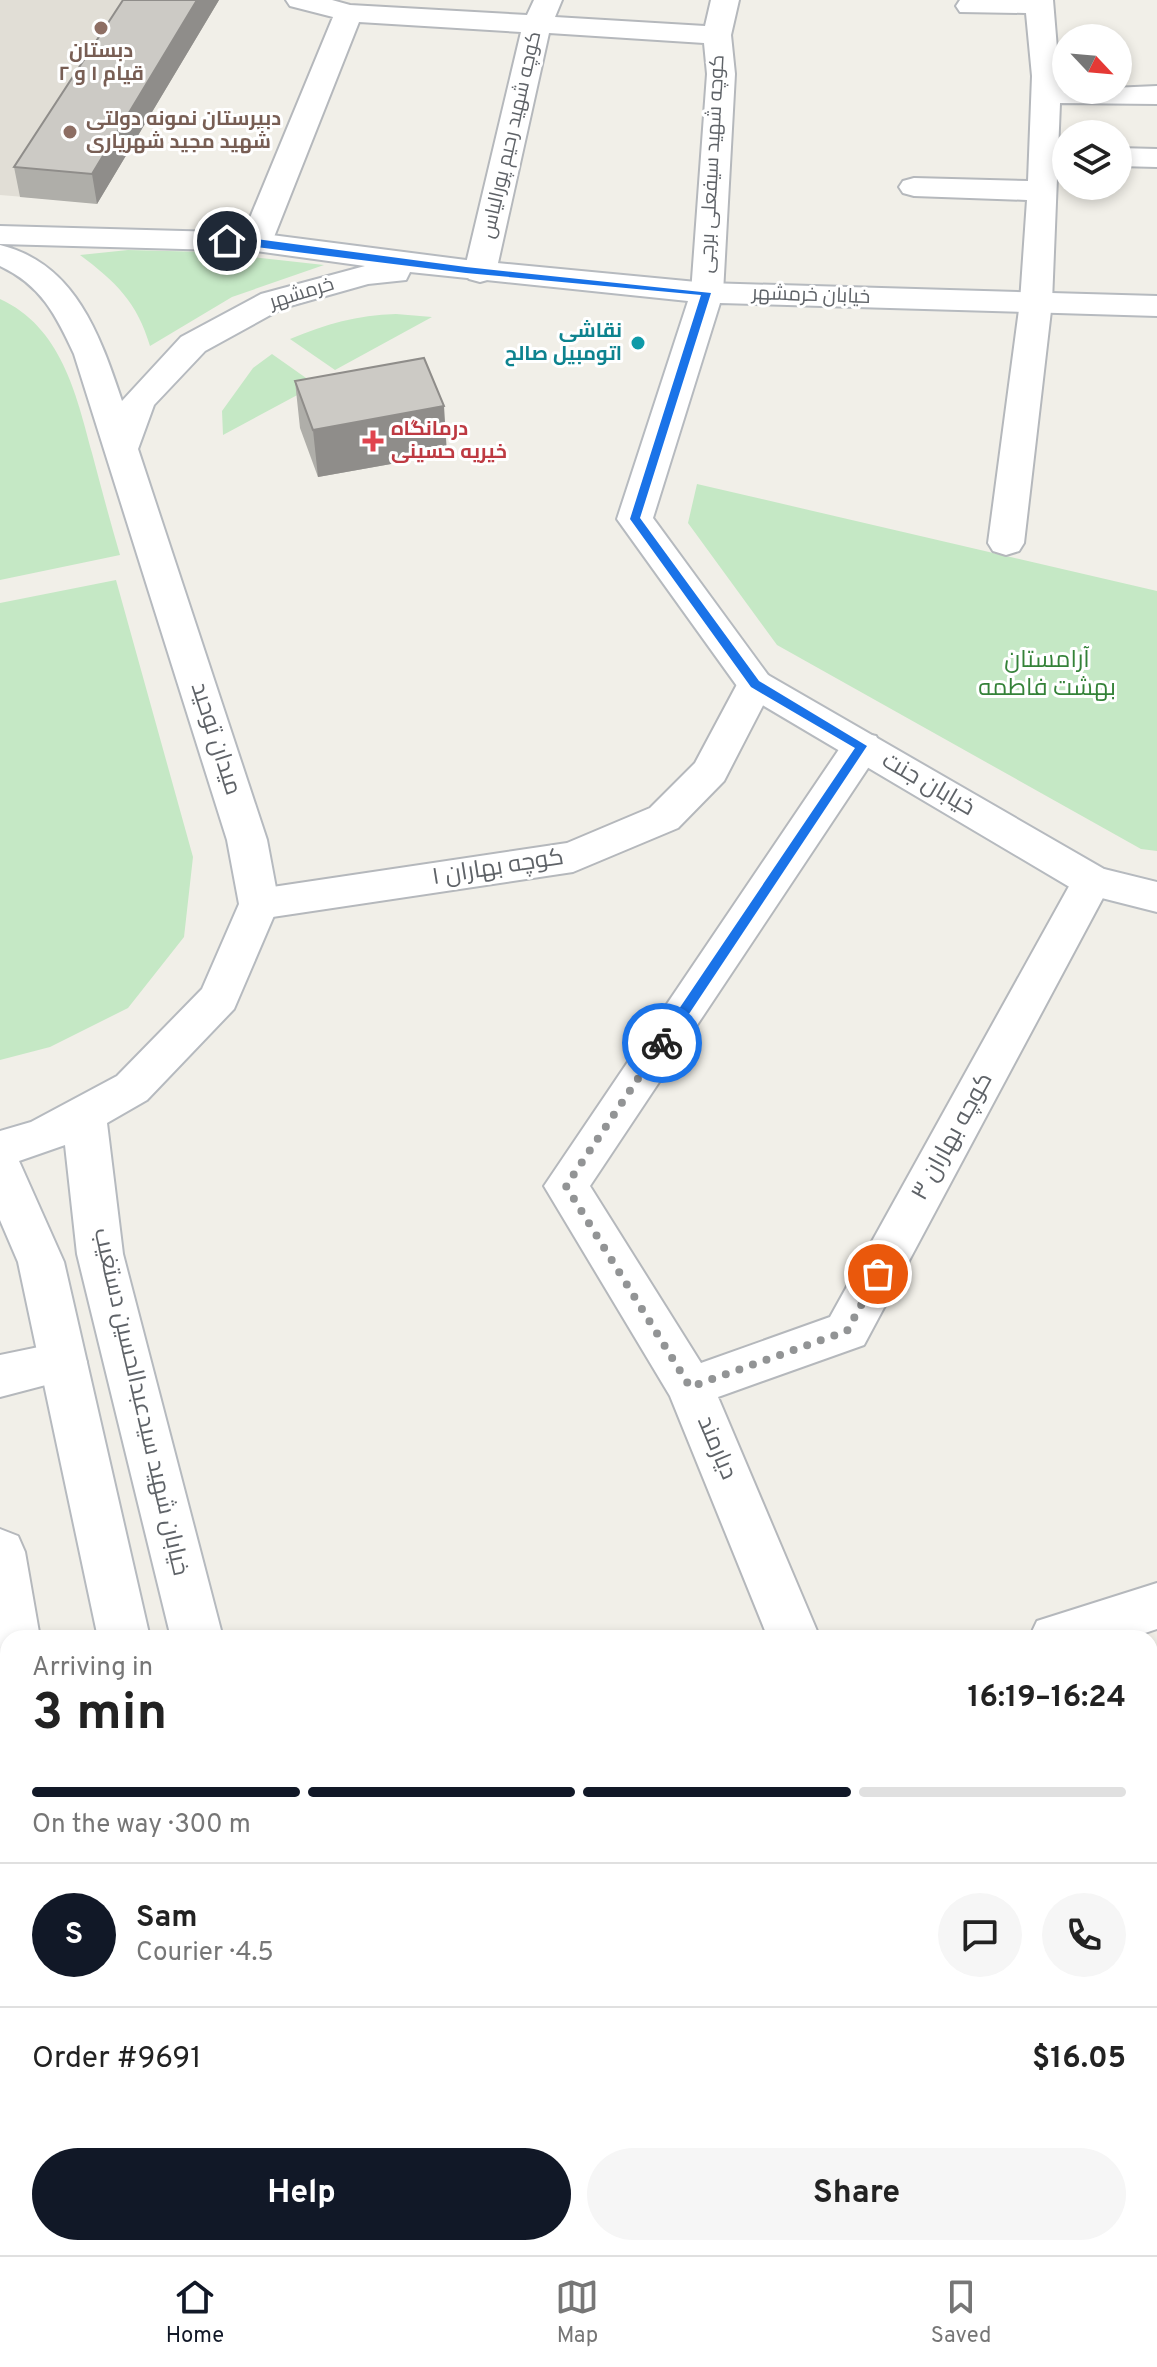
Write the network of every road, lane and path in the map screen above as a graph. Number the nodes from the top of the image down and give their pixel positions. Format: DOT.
graph roads {
  1 [pos="300,0"];
  2 [pos="725,0"];
  3 [pos="1040,2"];
  4 [pos="970,6"];
  5 [pos="543,12"];
  6 [pos="349,13"];
  7 [pos="717,35"];
  8 [pos="1046,94"];
  9 [pos="1157,95"];
  10 [pos="1052,131"];
  11 [pos="1132,157"];
  12 [pos="1157,158"];
  13 [pos="1052,165"];
  14 [pos="914,187"];
  15 [pos="1041,191"];
  16 [pos="0,235"];
  17 [pos="256,242"];
  18 [pos="0,254"];
  19 [pos="473,271"];
  20 [pos="707,293"];
  21 [pos="1036,302"];
  22 [pos="1157,306"];
  23 [pos="121,449"];
  24 [pos="1006,543"];
  25 [pos="755,684"];
  26 [pos="862,746"];
  27 [pos="1092,881"];
  28 [pos="1157,897"];
  29 [pos="259,904"];
  30 [pos="84,1116"];
  31 [pos="0,1149"];
  32 [pos="0,1168"];
  33 [pos="63,1362"];
  34 [pos="0,1376"];
  35 [pos="690,1387"];
  36 [pos="0,1552"];
  37 [pos="1157,1606"];
  38 [pos="13,1630"];
  39 [pos="122,1630"];
  40 [pos="195,1630"];
  41 [pos="791,1630"];
  42 [pos="1080,1630"];
  1 -- 6 [label="street"];
  2 -- 7 [label="street, کوچه شهید سیفعلی برجی"];
  3 -- 4 [label="street"];
  3 -- 8 [label="street"];
  5 -- 6 [label="street"];
  5 -- 7 [label="street"];
  5 -- 19 [label="street, کوچه شهید رحیم پورالیاس"];
  6 -- 17 [label="street"];
  7 -- 20 [label="street, کوچه شهید سیفعلی برجی"];
  8 -- 9 [label="street"];
  8 -- 10 [label="street"];
  11 -- 12 [label="street"];
  13 -- 15 [label="street"];
  14 -- 15 [label="street"];
  15 -- 21 [label="street"];
  16 -- 17 [label="street, خرمشهر"];
  17 -- 19 [label="street, خرمشهر"];
  18 -- 23 [label="street, میدان توحید"];
  19 -- 20 [label="street, خیابان خرمشهر"];
  19 -- 23 [label="street, خرمشهر"];
  20 -- 21 [label="street, خیابان خرمشهر"];
  20 -- 25 [label="street, خیابان جنت"];
  21 -- 22 [label="street, خیابان خرمشهر"];
  21 -- 24 [label="street"];
  23 -- 29 [label="street, میدان توحید"];
  25 -- 26 [label="street, خیابان جنت"];
  25 -- 29 [label="street, کوچه بهاران ۱"];
  26 -- 27 [label="street, خیابان جنت"];
  26 -- 35 [label="street, دیارمند"];
  27 -- 28 [label="street, خیابان جنت"];
  27 -- 35 [label="street, کوچه بهاران ۳"];
  29 -- 30 [label="street"];
  30 -- 31 [label="street"];
  30 -- 40 [label="street, خیابان شهید سیدعبدالحسین دستغیب"];
  32 -- 33 [label="street"];
  33 -- 34 [label="street"];
  33 -- 39 [label="street"];
  35 -- 41 [label="street, دیارمند"];
  36 -- 38 [label="street"];
  37 -- 42 [label="street"];
}
